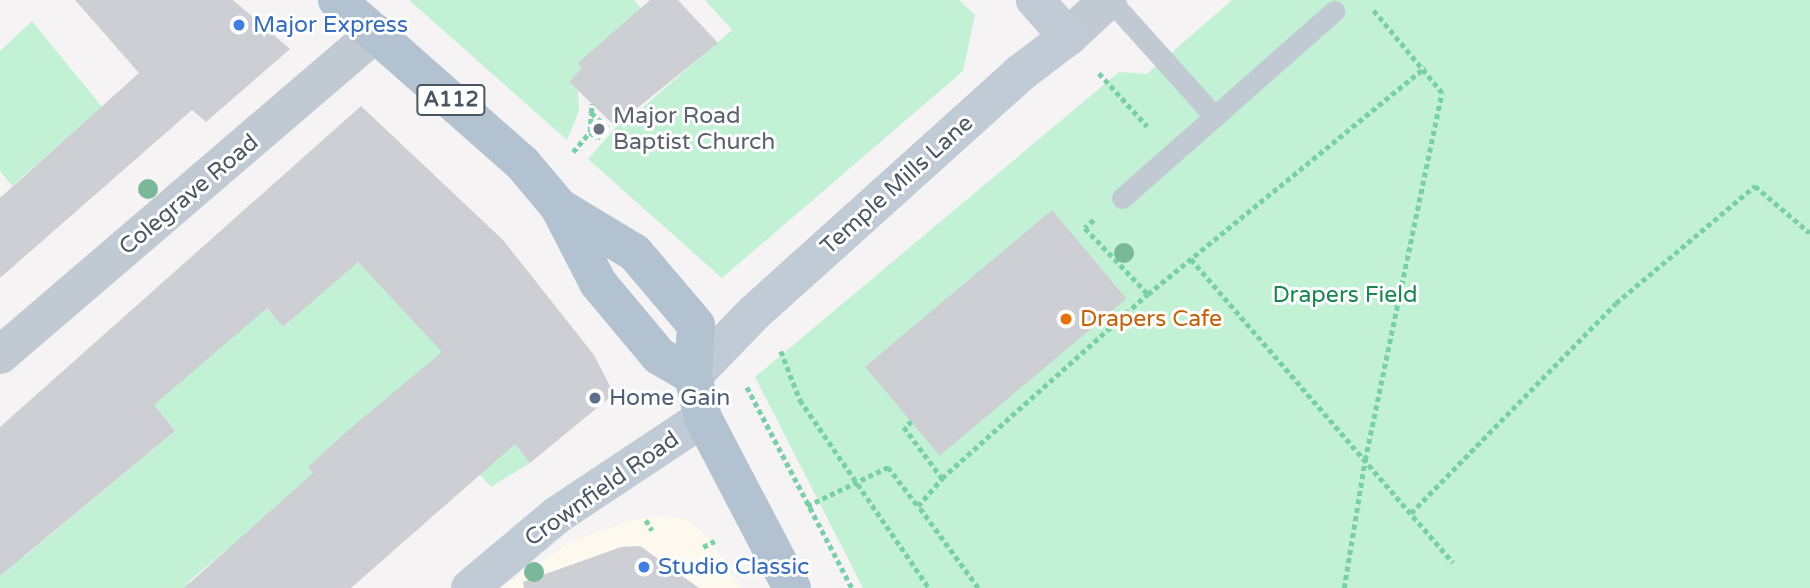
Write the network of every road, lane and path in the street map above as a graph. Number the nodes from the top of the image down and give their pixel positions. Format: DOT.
graph roads {
  1 [pos="337,0"];
  2 [pos="1035,0"];
  3 [pos="1109,0"];
  4 [pos="1364,0"];
  5 [pos="1334,11"];
  6 [pos="376,33"];
  7 [pos="1079,51"];
  8 [pos="1425,67"];
  9 [pos="592,104"];
  10 [pos="591,113"];
  11 [pos="1215,117"];
  12 [pos="590,132"];
  13 [pos="576,149"];
  14 [pos="1172,155"];
  15 [pos="1122,198"];
  16 [pos="1810,233"];
  17 [pos="1191,259"];
  18 [pos="1148,294"];
  19 [pos="0,355"];
  20 [pos="769,356"];
  21 [pos="693,376"];
  22 [pos="746,384"];
  23 [pos="702,418"];
  24 [pos="912,422"];
  25 [pos="1365,460"];
  26 [pos="942,478"];
  27 [pos="857,484"];
  28 [pos="807,506"];
  29 [pos="918,506"];
  30 [pos="1411,513"];
  31 [pos="646,520"];
  32 [pos="652,530"];
  33 [pos="716,540"];
  34 [pos="703,547"];
  35 [pos="1453,562"];
  36 [pos="470,588"];
  37 [pos="793,588"];
  38 [pos="852,588"];
  39 [pos="929,588"];
  40 [pos="978,588"];
  41 [pos="1344,588"];
  1 -- 6 [label="main road, A112"];
  2 -- 7 [label="street"];
  3 -- 7 [label="street, Temple Mills Lane"];
  3 -- 11 [label="lane"];
  4 -- 8 [label="path"];
  5 -- 11 [label="lane"];
  6 -- 19 [label="street, Colegrave Road"];
  6 -- 21 [label="main road, A112"];
  7 -- 14 [label="path"];
  7 -- 21 [label="street, Temple Mills Lane"];
  8 -- 17 [label="path"];
  8 -- 25 [label="path"];
  9 -- 10 [label="path"];
  10 -- 12 [label="path"];
  10 -- 12 [label="path"];
  11 -- 14 [label="lane"];
  12 -- 13 [label="path"];
  14 -- 15 [label="lane"];
  15 -- 18 [label="path"];
  16 -- 30 [label="path"];
  17 -- 18 [label="path"];
  17 -- 25 [label="path"];
  18 -- 26 [label="path"];
  20 -- 27 [label="path"];
  21 -- 23 [label="main road"];
  22 -- 28 [label="path"];
  23 -- 36 [label="street, Crownfield Road"];
  23 -- 37 [label="main road"];
  24 -- 26 [label="path"];
  25 -- 30 [label="path"];
  25 -- 41 [label="path"];
  26 -- 29 [label="path"];
  27 -- 28 [label="path"];
  27 -- 29 [label="path"];
  27 -- 39 [label="path"];
  28 -- 38 [label="path"];
  29 -- 40 [label="path"];
  30 -- 35 [label="path"];
  31 -- 32 [label="path"];
  33 -- 34 [label="path"];
}
